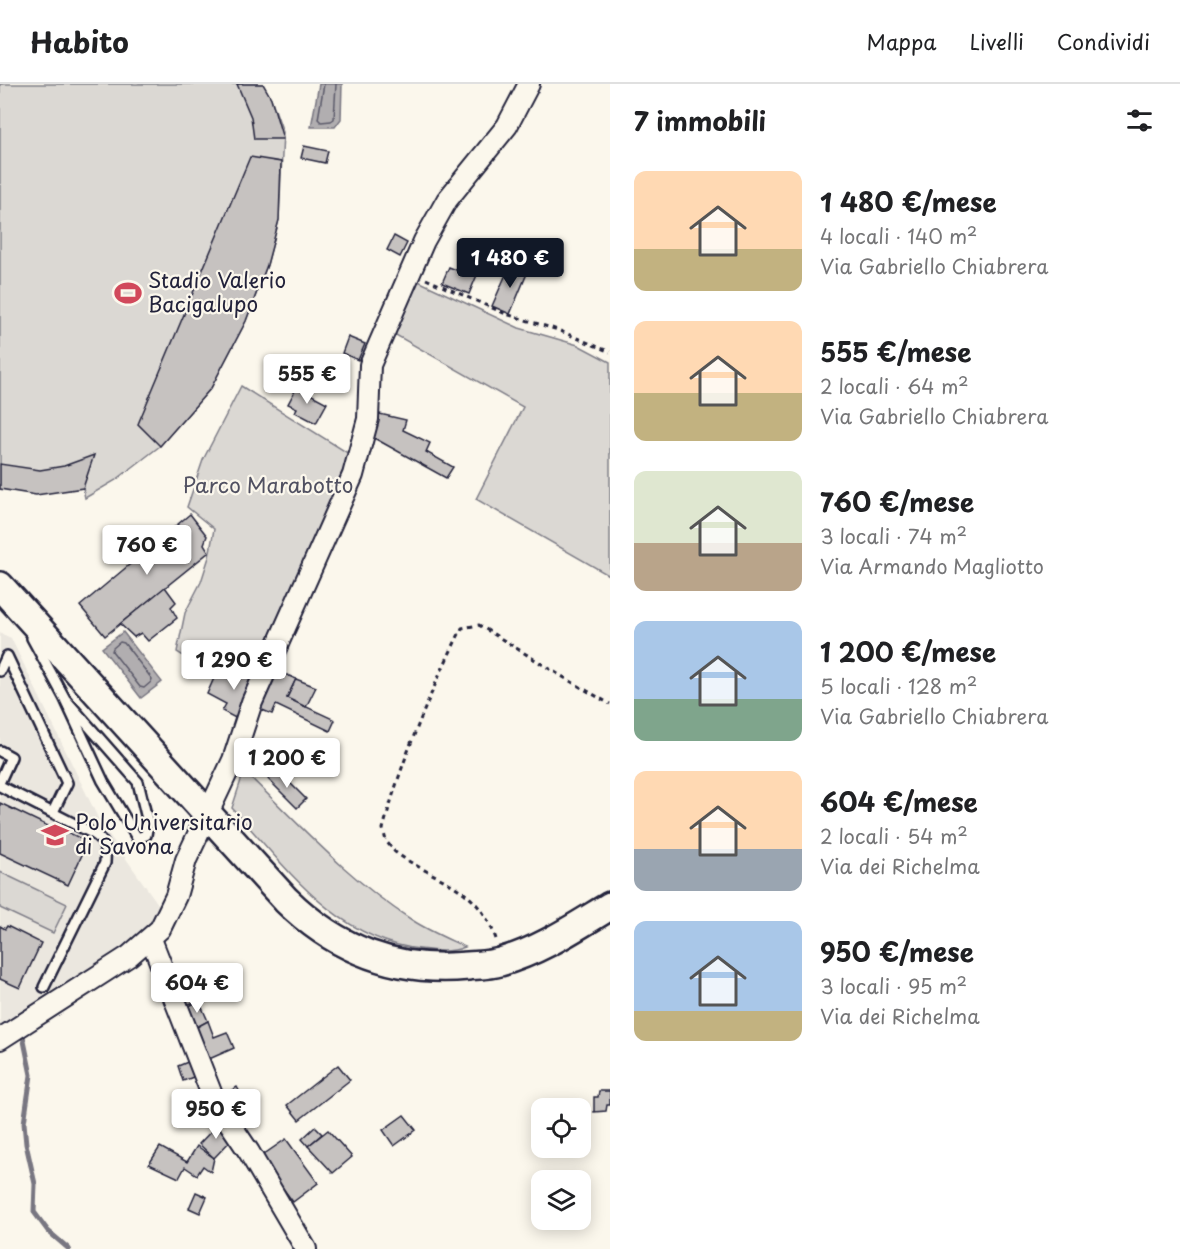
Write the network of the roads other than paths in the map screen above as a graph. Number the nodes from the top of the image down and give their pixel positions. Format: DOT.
graph roads {
  1 [pos="529,84"];
  2 [pos="2,592"];
  3 [pos="0,671"];
  4 [pos="65,699"];
  5 [pos="0,751"];
  6 [pos="0,781"];
  7 [pos="0,786"];
  8 [pos="53,812"];
  9 [pos="209,813"];
  10 [pos="610,906"];
  11 [pos="151,939"];
  12 [pos="44,987"];
  13 [pos="0,1039"];
  14 [pos="306,1249"];
  1 -- 9 [label="street"];
  2 -- 4 [label="lane"];
  2 -- 9 [label="street"];
  3 -- 8 [label="lane"];
  4 -- 4 [label="lane"];
  5 -- 6 [label="lane"];
  7 -- 8 [label="lane"];
  8 -- 12 [label="lane"];
  9 -- 10 [label="street"];
  9 -- 11 [label="street"];
  11 -- 13 [label="street"];
  11 -- 14 [label="street"];
}
